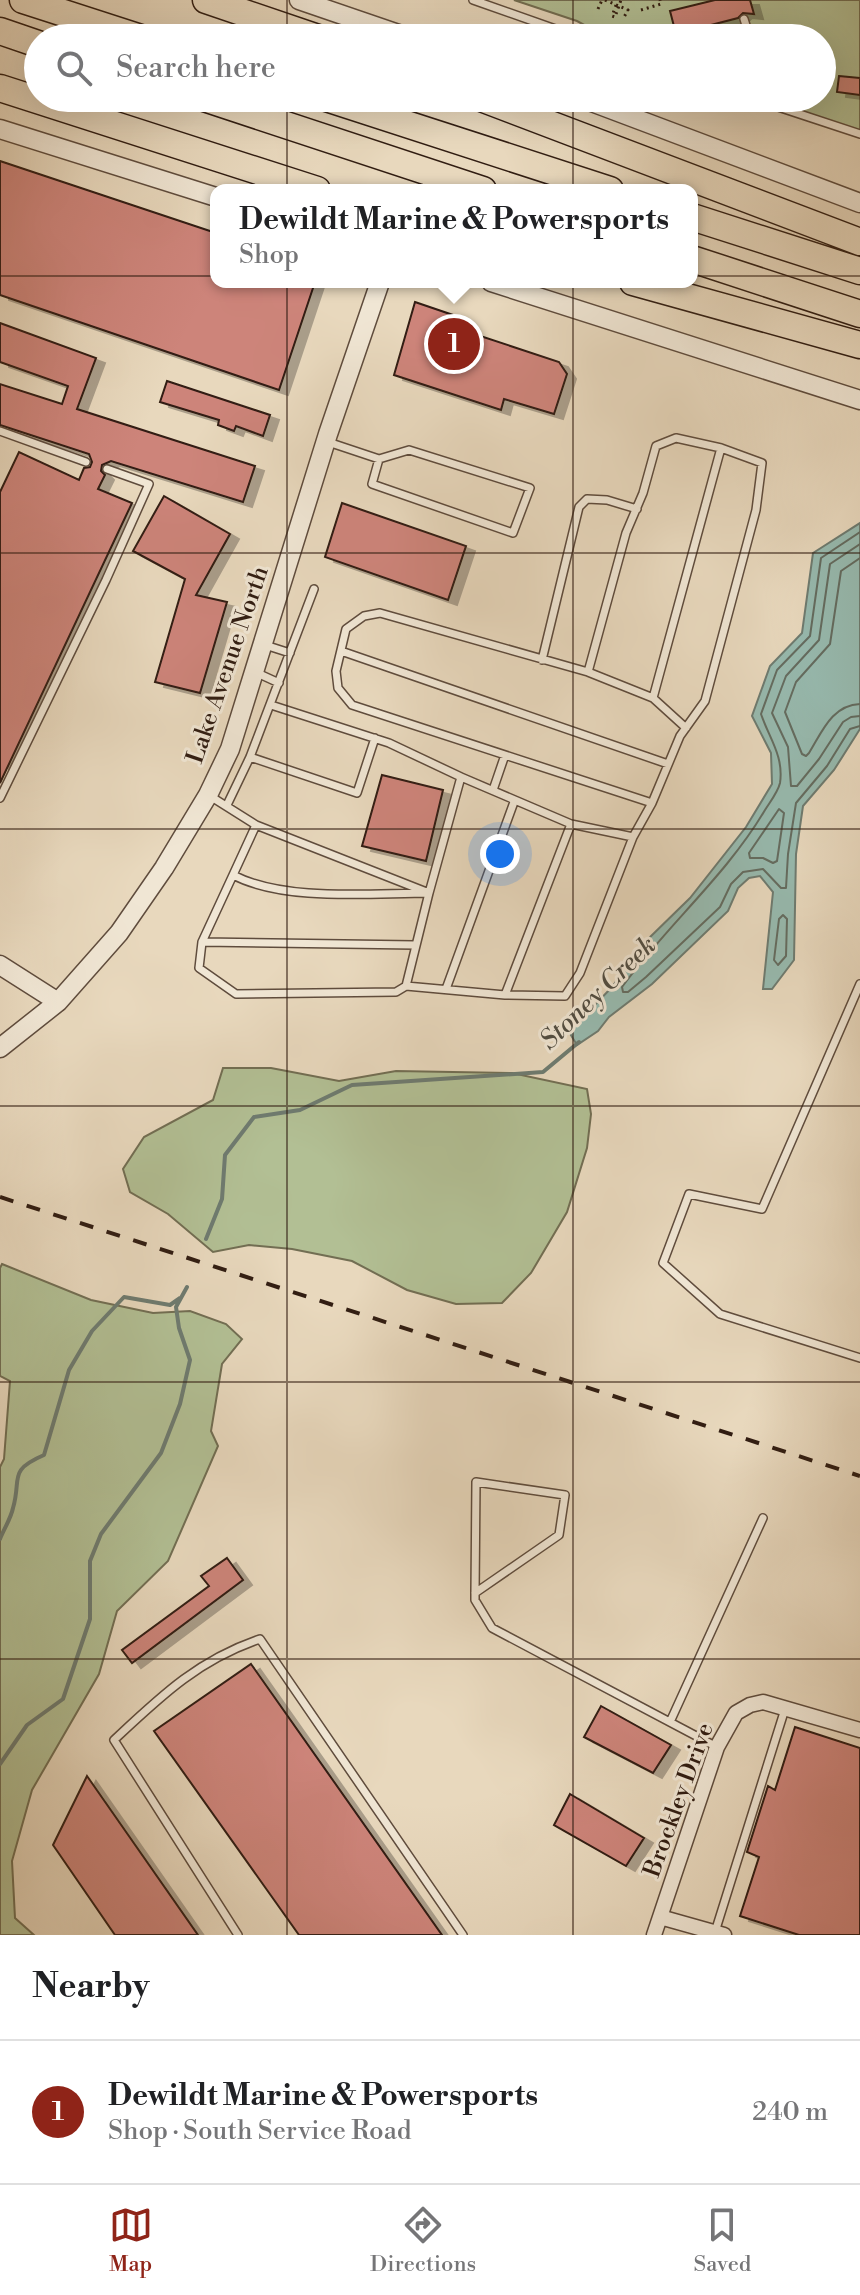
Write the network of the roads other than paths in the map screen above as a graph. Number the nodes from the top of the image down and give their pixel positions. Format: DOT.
graph roads {
  1 [pos="23,0"];
  2 [pos="206,0"];
  3 [pos="299,0"];
  4 [pos="473,0"];
  5 [pos="744,19"];
  6 [pos="98,24"];
  7 [pos="277,24"];
  8 [pos="369,24"];
  9 [pos="541,24"];
  10 [pos="746,24"];
  11 [pos="0,31"];
  12 [pos="24,39"];
  13 [pos="0,88"];
  14 [pos="24,96"];
  15 [pos="75,112"];
  16 [pos="246,112"];
  17 [pos="369,112"];
  18 [pos="518,112"];
  19 [pos="618,112"];
  20 [pos="794,112"];
  21 [pos="0,129"];
  22 [pos="860,134"];
  23 [pos="298,184"];
  24 [pos="465,184"];
  25 [pos="591,184"];
  26 [pos="210,195"];
  27 [pos="860,203"];
  28 [pos="698,219"];
  29 [pos="860,242"];
  30 [pos="698,261"];
  31 [pos="860,271"];
  32 [pos="378,288"];
  33 [pos="510,288"];
  34 [pos="655,288"];
  35 [pos="860,314"];
  36 [pos="860,345"];
  37 [pos="860,400"];
  38 [pos="0,431"];
  39 [pos="326,442"];
  40 [pos="721,448"];
  41 [pos="379,459"];
  42 [pos="86,462"];
  43 [pos="107,469"];
  44 [pos="637,509"];
  45 [pos="314,589"];
  46 [pos="263,644"];
  47 [pos="341,651"];
  48 [pos="290,653"];
  49 [pos="542,660"];
  50 [pos="255,672"];
  51 [pos="588,672"];
  52 [pos="279,683"];
  53 [pos="653,698"];
  54 [pos="271,705"];
  55 [pos="686,728"];
  56 [pos="375,738"];
  57 [pos="505,755"];
  58 [pos="250,757"];
  59 [pos="668,764"];
  60 [pos="461,777"];
  61 [pos="493,790"];
  62 [pos="208,795"];
  63 [pos="0,798"];
  64 [pos="514,802"];
  65 [pos="652,803"];
  66 [pos="227,805"];
  67 [pos="571,824"];
  68 [pos="256,825"];
  69 [pos="633,837"];
  70 [pos="233,875"];
  71 [pos="429,893"];
  72 [pos="202,942"];
  73 [pos="415,945"];
  74 [pos="0,965"];
  75 [pos="860,984"];
  76 [pos="406,986"];
  77 [pos="446,989"];
  78 [pos="505,995"];
  79 [pos="58,1002"];
  80 [pos="0,1048"];
  81 [pos="860,1358"];
  82 [pos="763,1518"];
  83 [pos="475,1593"];
  84 [pos="786,1707"];
  85 [pos="670,1722"];
  86 [pos="860,1730"];
  87 [pos="717,1747"];
  88 [pos="660,1917"];
  89 [pos="719,1933"];
  90 [pos="238,1935"];
  91 [pos="463,1935"];
  92 [pos="654,1935"];
  1 -- 6 [label="highway"];
  2 -- 7 [label="highway"];
  3 -- 8 [label="street"];
  4 -- 9 [label="lane"];
  5 -- 10 [label="lane"];
  11 -- 12 [label="highway"];
  13 -- 14 [label="highway"];
  15 -- 23 [label="highway"];
  16 -- 24 [label="highway"];
  17 -- 25 [label="highway"];
  18 -- 29 [label="highway"];
  19 -- 27 [label="street"];
  20 -- 22 [label="lane"];
  21 -- 26 [label="street"];
  28 -- 31 [label="highway"];
  30 -- 35 [label="highway"];
  32 -- 39 [label="street, Lake Avenue North"];
  33 -- 37 [label="street"];
  34 -- 36 [label="highway"];
  38 -- 42 [label="lane"];
  39 -- 41 [label="lane"];
  39 -- 46 [label="street, Lake Avenue North"];
  40 -- 44 [label="lane"];
  40 -- 53 [label="lane"];
  40 -- 55 [label="lane"];
  41 -- 41 [label="lane"];
  43 -- 63 [label="lane"];
  44 -- 49 [label="lane"];
  44 -- 51 [label="lane"];
  45 -- 48 [label="lane"];
  46 -- 48 [label="lane"];
  46 -- 50 [label="street, Lake Avenue North"];
  47 -- 49 [label="lane"];
  47 -- 57 [label="lane"];
  47 -- 59 [label="lane"];
  48 -- 52 [label="lane"];
  49 -- 51 [label="lane"];
  50 -- 52 [label="lane"];
  50 -- 62 [label="street, Lake Avenue North"];
  51 -- 53 [label="lane"];
  52 -- 54 [label="lane"];
  53 -- 55 [label="lane"];
  54 -- 56 [label="lane"];
  54 -- 58 [label="lane"];
  55 -- 59 [label="lane"];
  56 -- 58 [label="lane"];
  56 -- 60 [label="lane"];
  57 -- 61 [label="lane"];
  57 -- 65 [label="lane"];
  58 -- 66 [label="lane"];
  59 -- 65 [label="lane"];
  60 -- 61 [label="lane"];
  60 -- 71 [label="lane"];
  61 -- 64 [label="lane"];
  62 -- 66 [label="lane"];
  62 -- 79 [label="street, Lake Avenue North"];
  64 -- 67 [label="lane"];
  64 -- 77 [label="lane"];
  65 -- 69 [label="lane"];
  66 -- 68 [label="lane"];
  67 -- 69 [label="lane"];
  67 -- 78 [label="lane"];
  68 -- 70 [label="lane"];
  68 -- 71 [label="lane"];
  69 -- 78 [label="lane"];
  70 -- 71 [label="lane"];
  70 -- 72 [label="lane"];
  71 -- 73 [label="lane"];
  72 -- 73 [label="lane"];
  72 -- 76 [label="lane"];
  73 -- 76 [label="lane"];
  74 -- 79 [label="street"];
  75 -- 81 [label="lane"];
  76 -- 77 [label="lane"];
  77 -- 78 [label="lane"];
  79 -- 80 [label="street, Lake Avenue North"];
  82 -- 85 [label="lane"];
  83 -- 83 [label="lane"];
  83 -- 85 [label="lane"];
  84 -- 86 [label="street, Brockley Drive"];
  84 -- 87 [label="street, Brockley Drive"];
  84 -- 89 [label="lane"];
  85 -- 87 [label="lane"];
  87 -- 88 [label="street, Brockley Drive"];
  88 -- 89 [label="street"];
  88 -- 92 [label="street, Brockley Drive"];
  90 -- 91 [label="lane"];
}
